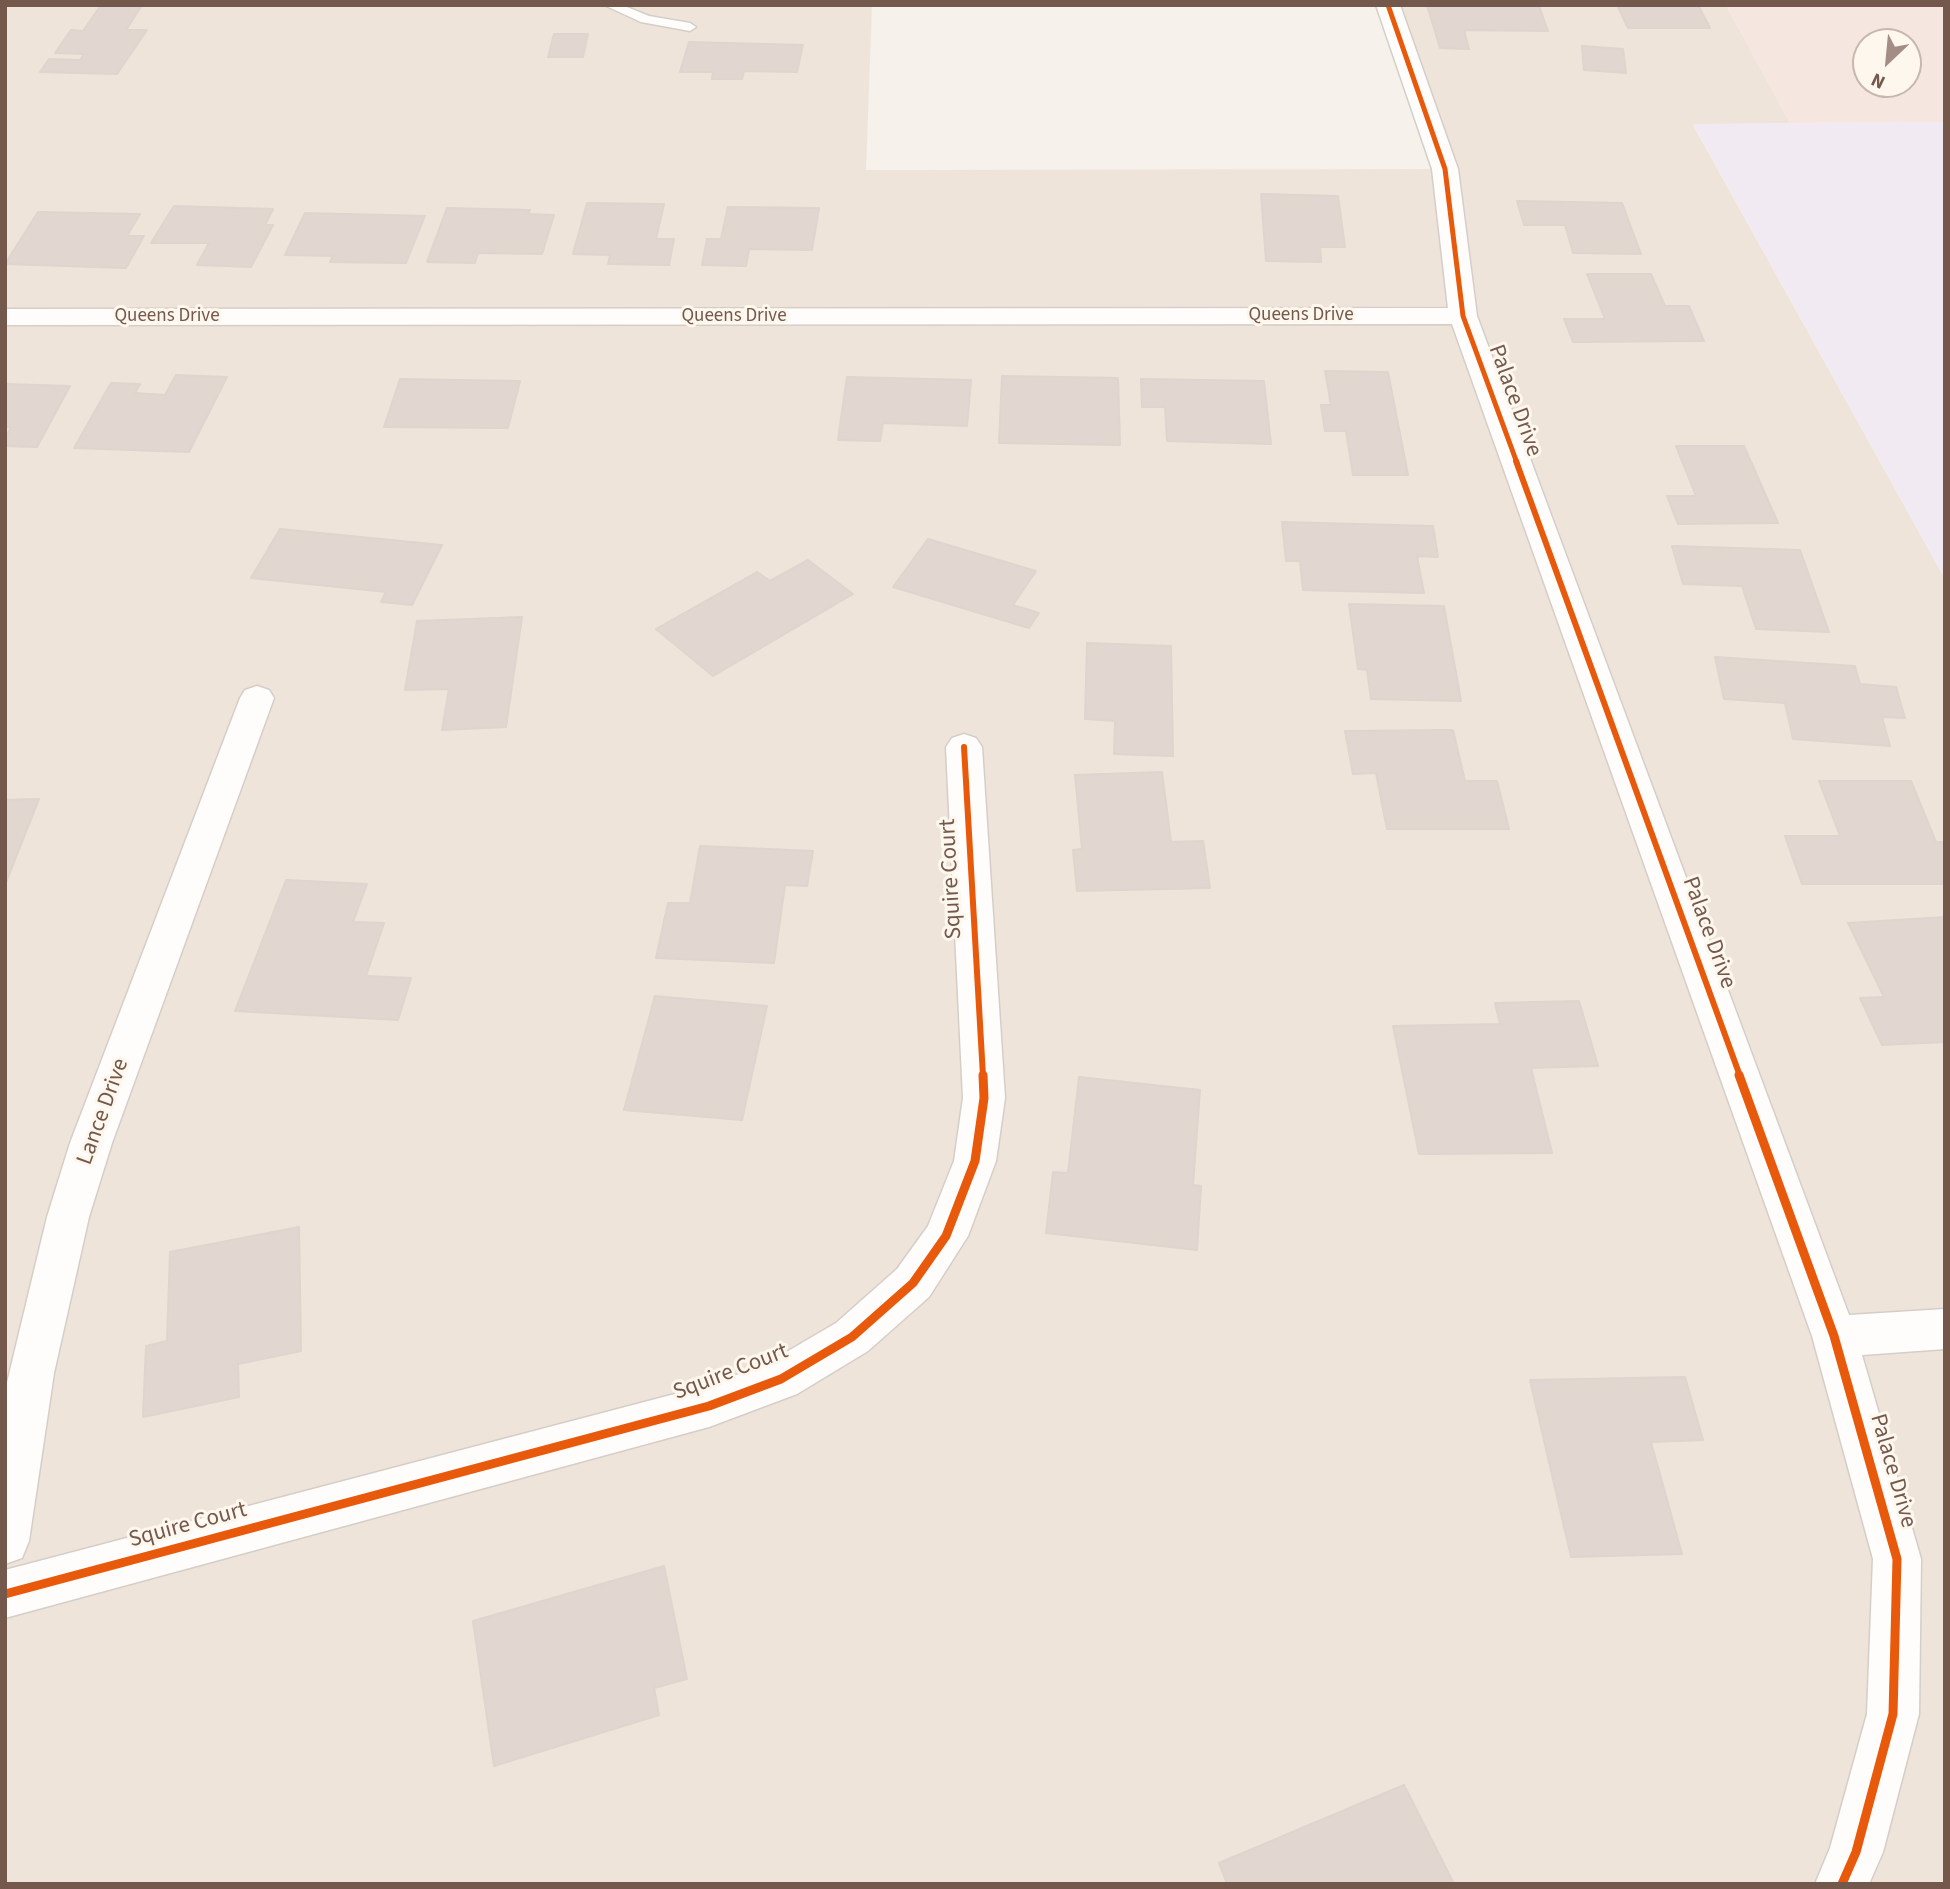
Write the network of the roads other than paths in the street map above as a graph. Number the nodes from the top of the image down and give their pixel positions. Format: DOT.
graph roads {
  1 [pos="610,5"];
  2 [pos="1388,5"];
  3 [pos="690,27"];
  4 [pos="1463,316"];
  5 [pos="5,317"];
  6 [pos="257,698"];
  7 [pos="964,747"];
  8 [pos="1945,1329"];
  9 [pos="1834,1336"];
  10 [pos="5,1541"];
  11 [pos="5,1594"];
  12 [pos="1842,1884"];
  1 -- 3 [label="lane"];
  2 -- 4 [label="street, Palace Drive"];
  4 -- 5 [label="street, Queens Drive"];
  4 -- 9 [label="street, Palace Drive"];
  6 -- 10 [label="street, Lance Drive"];
  7 -- 11 [label="street, Squire Court"];
  8 -- 9 [label="street"];
  9 -- 12 [label="street, Palace Drive"];
}
